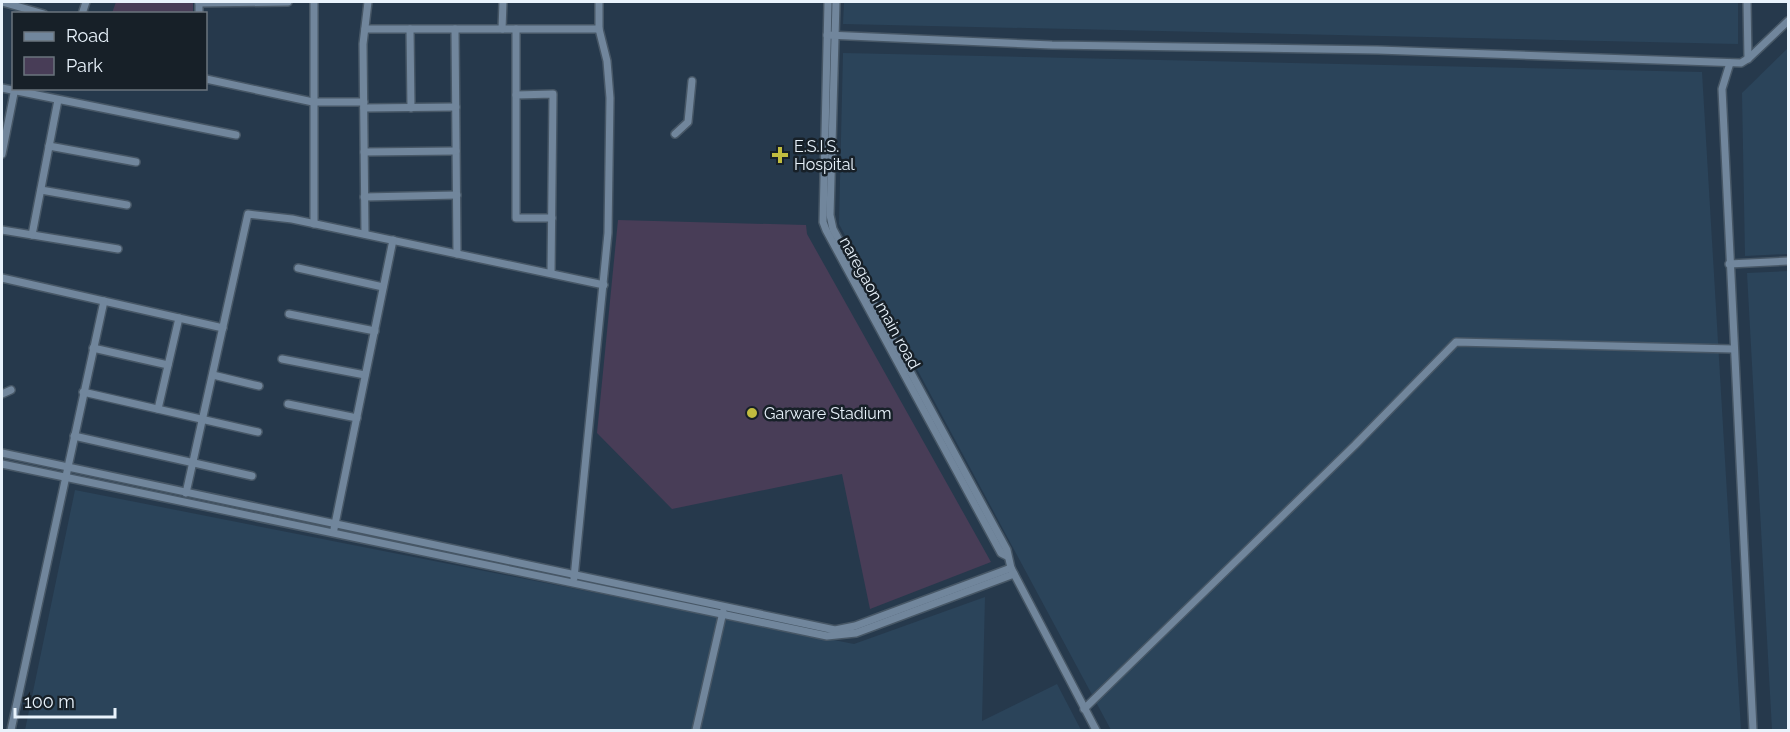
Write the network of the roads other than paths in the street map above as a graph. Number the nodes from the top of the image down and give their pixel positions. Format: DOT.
graph roads {
  1 [pos="2,2"];
  2 [pos="37,2"];
  3 [pos="199,2"];
  4 [pos="288,2"];
  5 [pos="314,2"];
  6 [pos="368,2"];
  7 [pos="503,2"];
  8 [pos="599,2"];
  9 [pos="828,2"];
  10 [pos="836,2"];
  11 [pos="1747,2"];
  12 [pos="1755,2"];
  13 [pos="34,12"];
  14 [pos="1788,21"];
  15 [pos="365,29"];
  16 [pos="410,29"];
  17 [pos="455,29"];
  18 [pos="502,29"];
  19 [pos="516,29"];
  20 [pos="599,29"];
  21 [pos="831,35"];
  22 [pos="1748,59"];
  23 [pos="1730,63"];
  24 [pos="207,79"];
  25 [pos="692,81"];
  26 [pos="14,90"];
  27 [pos="516,95"];
  28 [pos="58,100"];
  29 [pos="313,102"];
  30 [pos="364,105"];
  31 [pos="456,107"];
  32 [pos="411,108"];
  33 [pos="675,134"];
  34 [pos="236,135"];
  35 [pos="49,146"];
  36 [pos="456,151"];
  37 [pos="364,152"];
  38 [pos="2,154"];
  39 [pos="136,162"];
  40 [pos="41,190"];
  41 [pos="457,195"];
  42 [pos="364,197"];
  43 [pos="127,206"];
  44 [pos="552,218"];
  45 [pos="314,224"];
  46 [pos="2,230"];
  47 [pos="365,234"];
  48 [pos="32,235"];
  49 [pos="393,240"];
  50 [pos="118,249"];
  51 [pos="457,254"];
  52 [pos="1788,261"];
  53 [pos="1729,264"];
  54 [pos="298,268"];
  55 [pos="551,273"];
  56 [pos="2,278"];
  57 [pos="604,285"];
  58 [pos="383,287"];
  59 [pos="104,301"];
  60 [pos="289,314"];
  61 [pos="179,318"];
  62 [pos="223,328"];
  63 [pos="375,331"];
  64 [pos="93,348"];
  65 [pos="1733,349"];
  66 [pos="282,359"];
  67 [pos="168,365"];
  68 [pos="213,375"];
  69 [pos="365,375"];
  70 [pos="259,386"];
  71 [pos="11,390"];
  72 [pos="83,392"];
  73 [pos="2,394"];
  74 [pos="288,404"];
  75 [pos="158,409"];
  76 [pos="357,418"];
  77 [pos="203,419"];
  78 [pos="258,432"];
  79 [pos="74,436"];
  80 [pos="2,453"];
  81 [pos="193,463"];
  82 [pos="2,464"];
  83 [pos="67,466"];
  84 [pos="252,476"];
  85 [pos="64,478"];
  86 [pos="186,492"];
  87 [pos="334,529"];
  88 [pos="405,540"];
  89 [pos="403,548"];
  90 [pos="1013,571"];
  91 [pos="574,574"];
  92 [pos="573,584"];
  93 [pos="723,610"];
  94 [pos="1084,709"];
  95 [pos="11,730"];
  96 [pos="696,730"];
  97 [pos="1096,730"];
  98 [pos="1753,730"];
  1 -- 13 [label="street"];
  2 -- 13 [label="street"];
  3 -- 4 [label="street"];
  5 -- 29 [label="street"];
  6 -- 15 [label="street"];
  7 -- 18 [label="street"];
  8 -- 20 [label="street"];
  9 -- 21 [label="street, naregaon main road"];
  10 -- 21 [label="street, naregaon main road"];
  11 -- 12 [label="street"];
  11 -- 22 [label="street"];
  14 -- 22 [label="street"];
  15 -- 16 [label="street"];
  15 -- 30 [label="street"];
  16 -- 17 [label="street"];
  16 -- 32 [label="street"];
  17 -- 18 [label="street"];
  17 -- 31 [label="street"];
  18 -- 19 [label="street"];
  19 -- 20 [label="street"];
  19 -- 27 [label="street"];
  20 -- 57 [label="street"];
  21 -- 23 [label="street"];
  21 -- 90 [label="street, naregaon main road"];
  22 -- 23 [label="street"];
  23 -- 53 [label="street"];
  24 -- 29 [label="street"];
  25 -- 33 [label="street"];
  26 -- 28 [label="street"];
  26 -- 38 [label="street"];
  27 -- 44 [label="street"];
  27 -- 44 [label="street"];
  28 -- 34 [label="street"];
  28 -- 35 [label="street"];
  29 -- 30 [label="street"];
  29 -- 45 [label="street"];
  30 -- 32 [label="street"];
  30 -- 37 [label="street"];
  31 -- 32 [label="street"];
  31 -- 36 [label="street"];
  35 -- 39 [label="street"];
  35 -- 40 [label="street"];
  36 -- 37 [label="street"];
  36 -- 41 [label="street"];
  37 -- 42 [label="street"];
  40 -- 43 [label="street"];
  40 -- 48 [label="street"];
  41 -- 42 [label="street"];
  41 -- 51 [label="street"];
  42 -- 47 [label="street"];
  44 -- 55 [label="street"];
  45 -- 47 [label="street"];
  45 -- 62 [label="street"];
  46 -- 48 [label="street"];
  47 -- 49 [label="street"];
  48 -- 50 [label="street"];
  49 -- 51 [label="street"];
  49 -- 58 [label="street"];
  51 -- 55 [label="street"];
  52 -- 53 [label="street"];
  53 -- 65 [label="street"];
  54 -- 58 [label="street"];
  55 -- 57 [label="street"];
  56 -- 59 [label="street"];
  57 -- 91 [label="street"];
  58 -- 63 [label="street"];
  59 -- 61 [label="street"];
  59 -- 64 [label="street"];
  60 -- 63 [label="street"];
  61 -- 62 [label="street"];
  61 -- 67 [label="street"];
  62 -- 68 [label="street"];
  63 -- 69 [label="street"];
  64 -- 67 [label="street"];
  64 -- 72 [label="street"];
  65 -- 94 [label="street"];
  65 -- 98 [label="street"];
  66 -- 69 [label="street"];
  67 -- 75 [label="street"];
  68 -- 70 [label="street"];
  68 -- 77 [label="street"];
  69 -- 76 [label="street"];
  71 -- 73 [label="street"];
  72 -- 75 [label="street"];
  72 -- 79 [label="street"];
  74 -- 76 [label="street"];
  75 -- 77 [label="street"];
  76 -- 87 [label="street"];
  77 -- 78 [label="street"];
  77 -- 81 [label="street"];
  79 -- 81 [label="street"];
  79 -- 83 [label="street"];
  80 -- 83 [label="street"];
  81 -- 84 [label="street"];
  81 -- 86 [label="street"];
  82 -- 85 [label="street"];
  83 -- 85 [label="street"];
  83 -- 86 [label="street"];
  85 -- 87 [label="street"];
  85 -- 95 [label="street"];
  86 -- 87 [label="street"];
  87 -- 88 [label="street"];
  87 -- 89 [label="street"];
  88 -- 89 [label="street"];
  88 -- 91 [label="street"];
  89 -- 92 [label="street"];
  90 -- 93 [label="street"];
  90 -- 94 [label="street, naregaon main road"];
  91 -- 92 [label="street"];
  91 -- 93 [label="street"];
  92 -- 93 [label="street"];
  93 -- 96 [label="street"];
  94 -- 97 [label="street, naregaon main road"];
}
